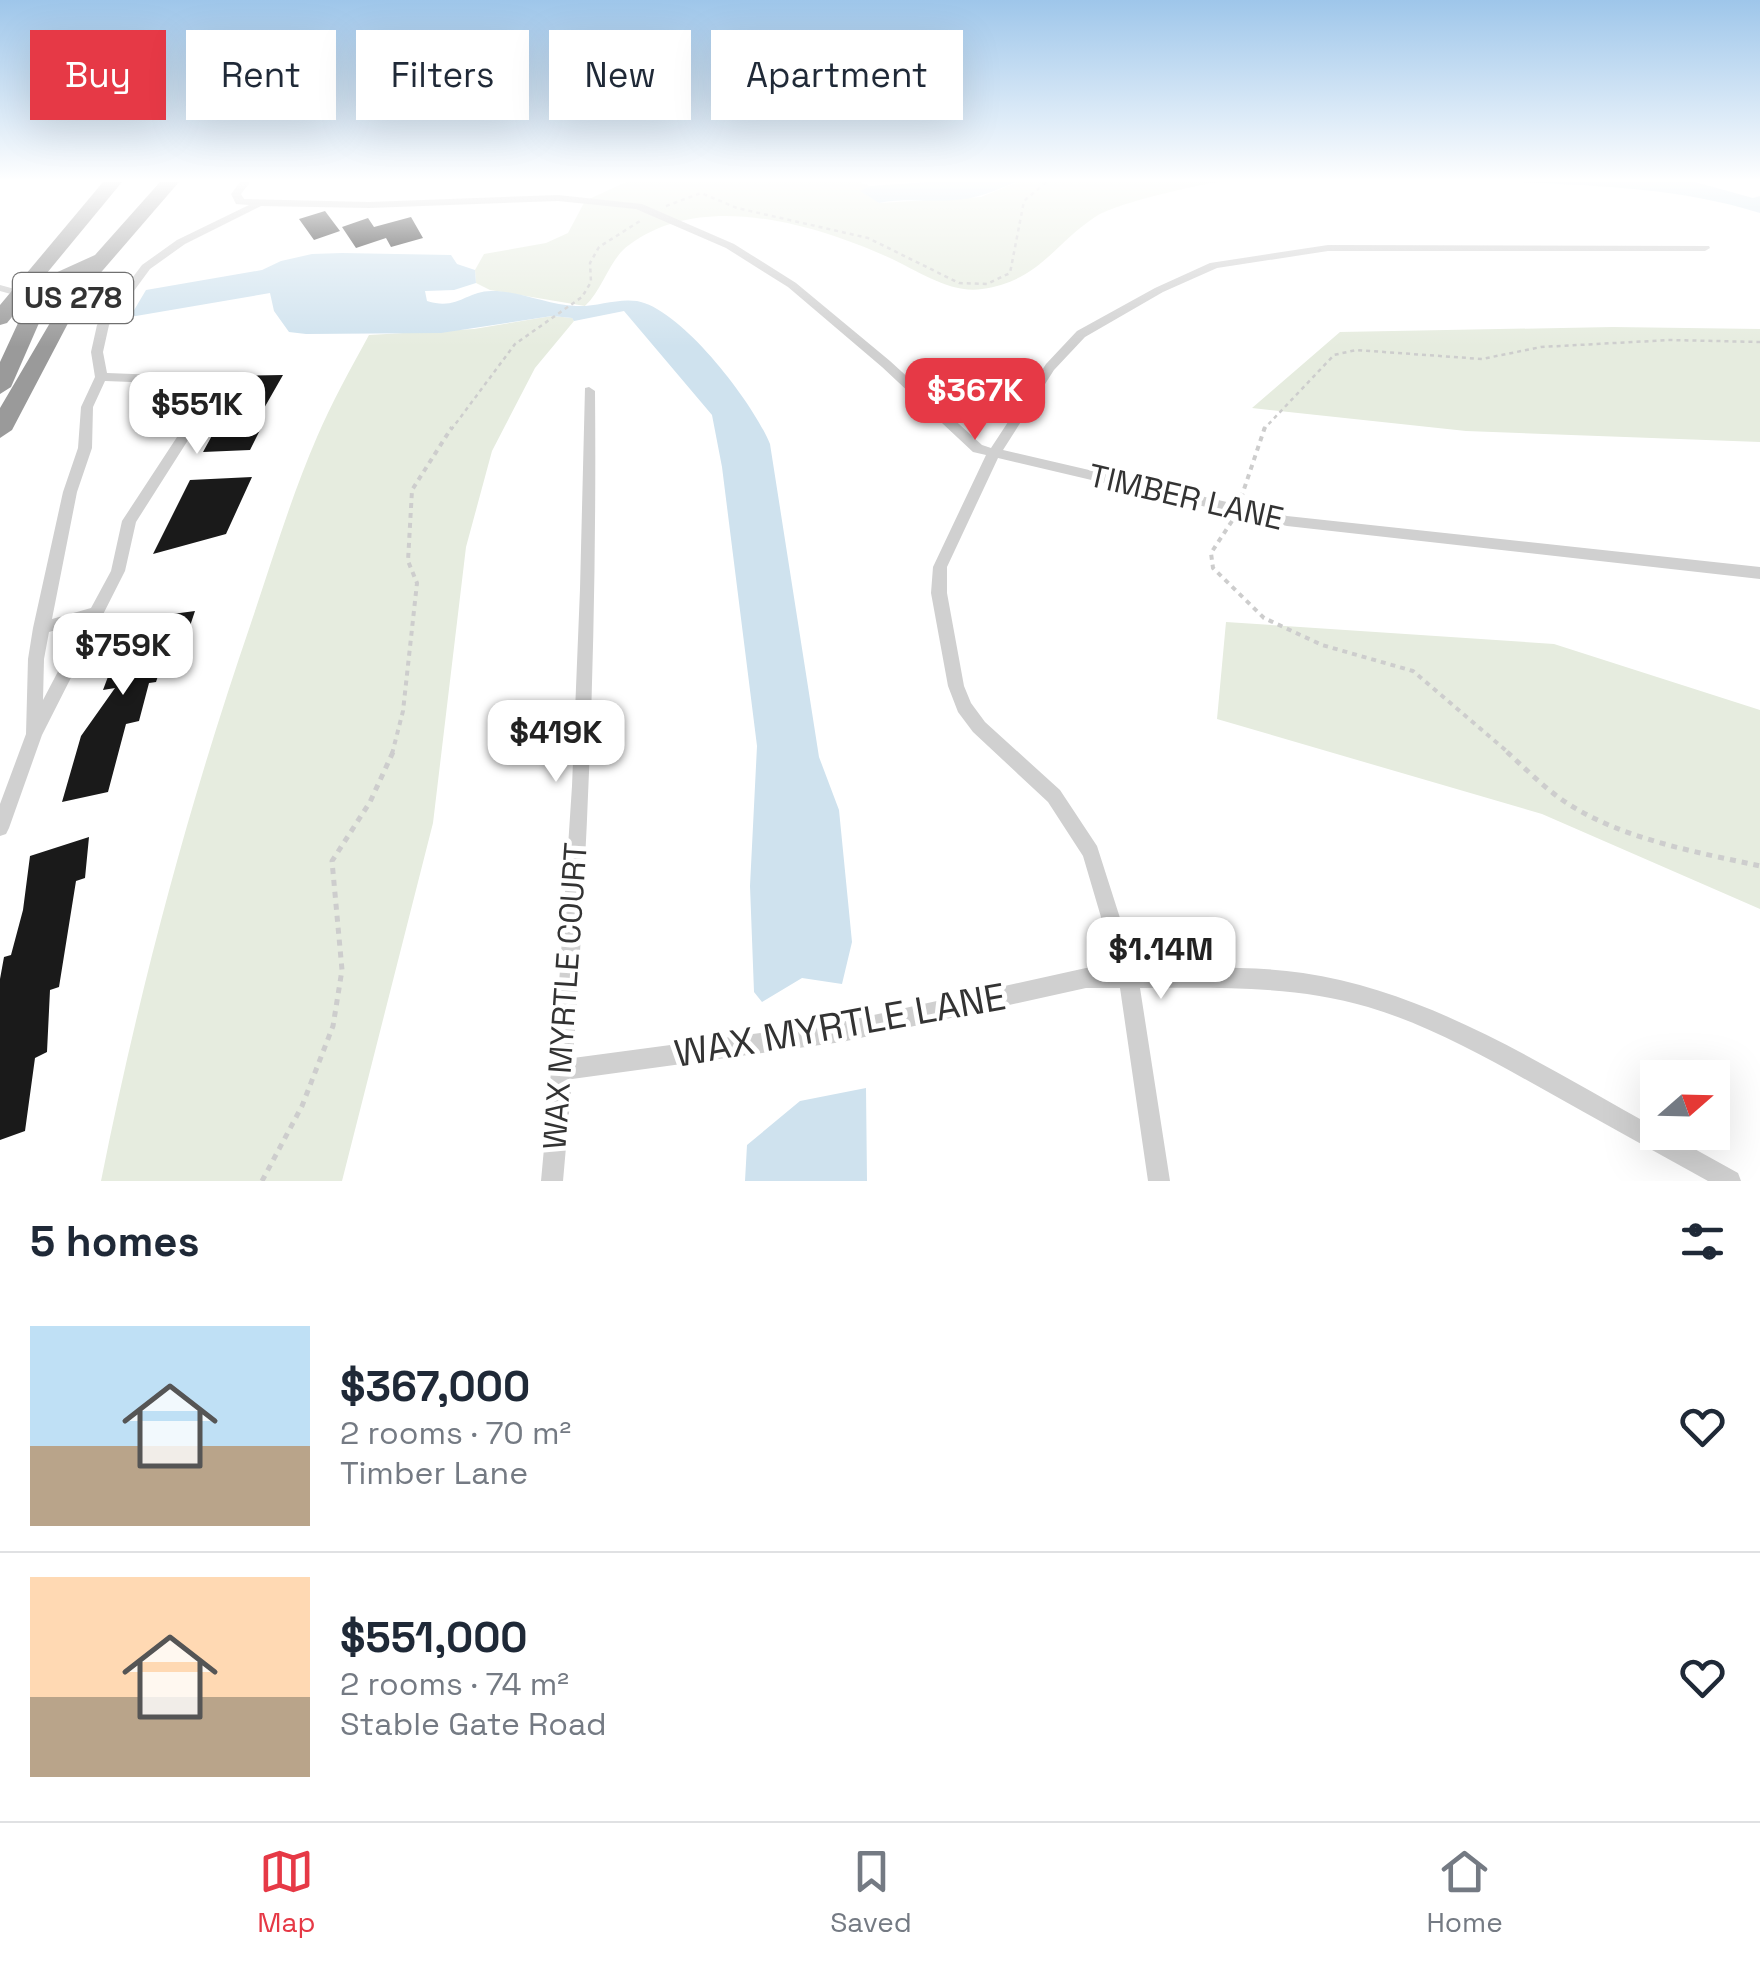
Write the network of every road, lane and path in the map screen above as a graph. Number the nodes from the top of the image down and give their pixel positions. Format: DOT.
graph roads {
  1 [pos="60,237"];
  2 [pos="121,237"];
  3 [pos="191,237"];
  4 [pos="615,237"];
  5 [pos="711,237"];
  6 [pos="864,237"];
  7 [pos="1018,237"];
  8 [pos="1705,248"];
  9 [pos="110,250"];
  10 [pos="6,293"];
  11 [pos="0,319"];
  12 [pos="101,377"];
  13 [pos="0,387"];
  14 [pos="589,390"];
  15 [pos="1,424"];
  16 [pos="995,452"];
  17 [pos="1760,573"];
  18 [pos="98,612"];
  19 [pos="41,628"];
  20 [pos="34,734"];
  21 [pos="0,828"];
  22 [pos="1128,976"];
  23 [pos="562,1070"];
  24 [pos="262,1181"];
  25 [pos="552,1181"];
  26 [pos="1160,1181"];
  27 [pos="1730,1181"];
  1 -- 10 [label="highway, US 278"];
  2 -- 9 [label="highway, US 278"];
  3 -- 12 [label="street"];
  4 -- 24 [label="path"];
  5 -- 16 [label="street, TIMBER LANE"];
  6 -- 7 [label="path"];
  8 -- 16 [label="street"];
  9 -- 10 [label="highway"];
  9 -- 15 [label="highway, US 278"];
  10 -- 11 [label="highway, US 278"];
  10 -- 13 [label="highway"];
  12 -- 18 [label="street"];
  12 -- 19 [label="street"];
  14 -- 23 [label="street, WAX MYRTLE COURT"];
  16 -- 17 [label="street, TIMBER LANE"];
  16 -- 22 [label="street"];
  18 -- 19 [label="street"];
  18 -- 20 [label="street"];
  19 -- 20 [label="street"];
  20 -- 21 [label="street"];
  22 -- 23 [label="street, WAX MYRTLE LANE"];
  22 -- 26 [label="street"];
  22 -- 27 [label="street, WAX MYRTLE LANE"];
  23 -- 25 [label="street, WAX MYRTLE COURT"];
}
